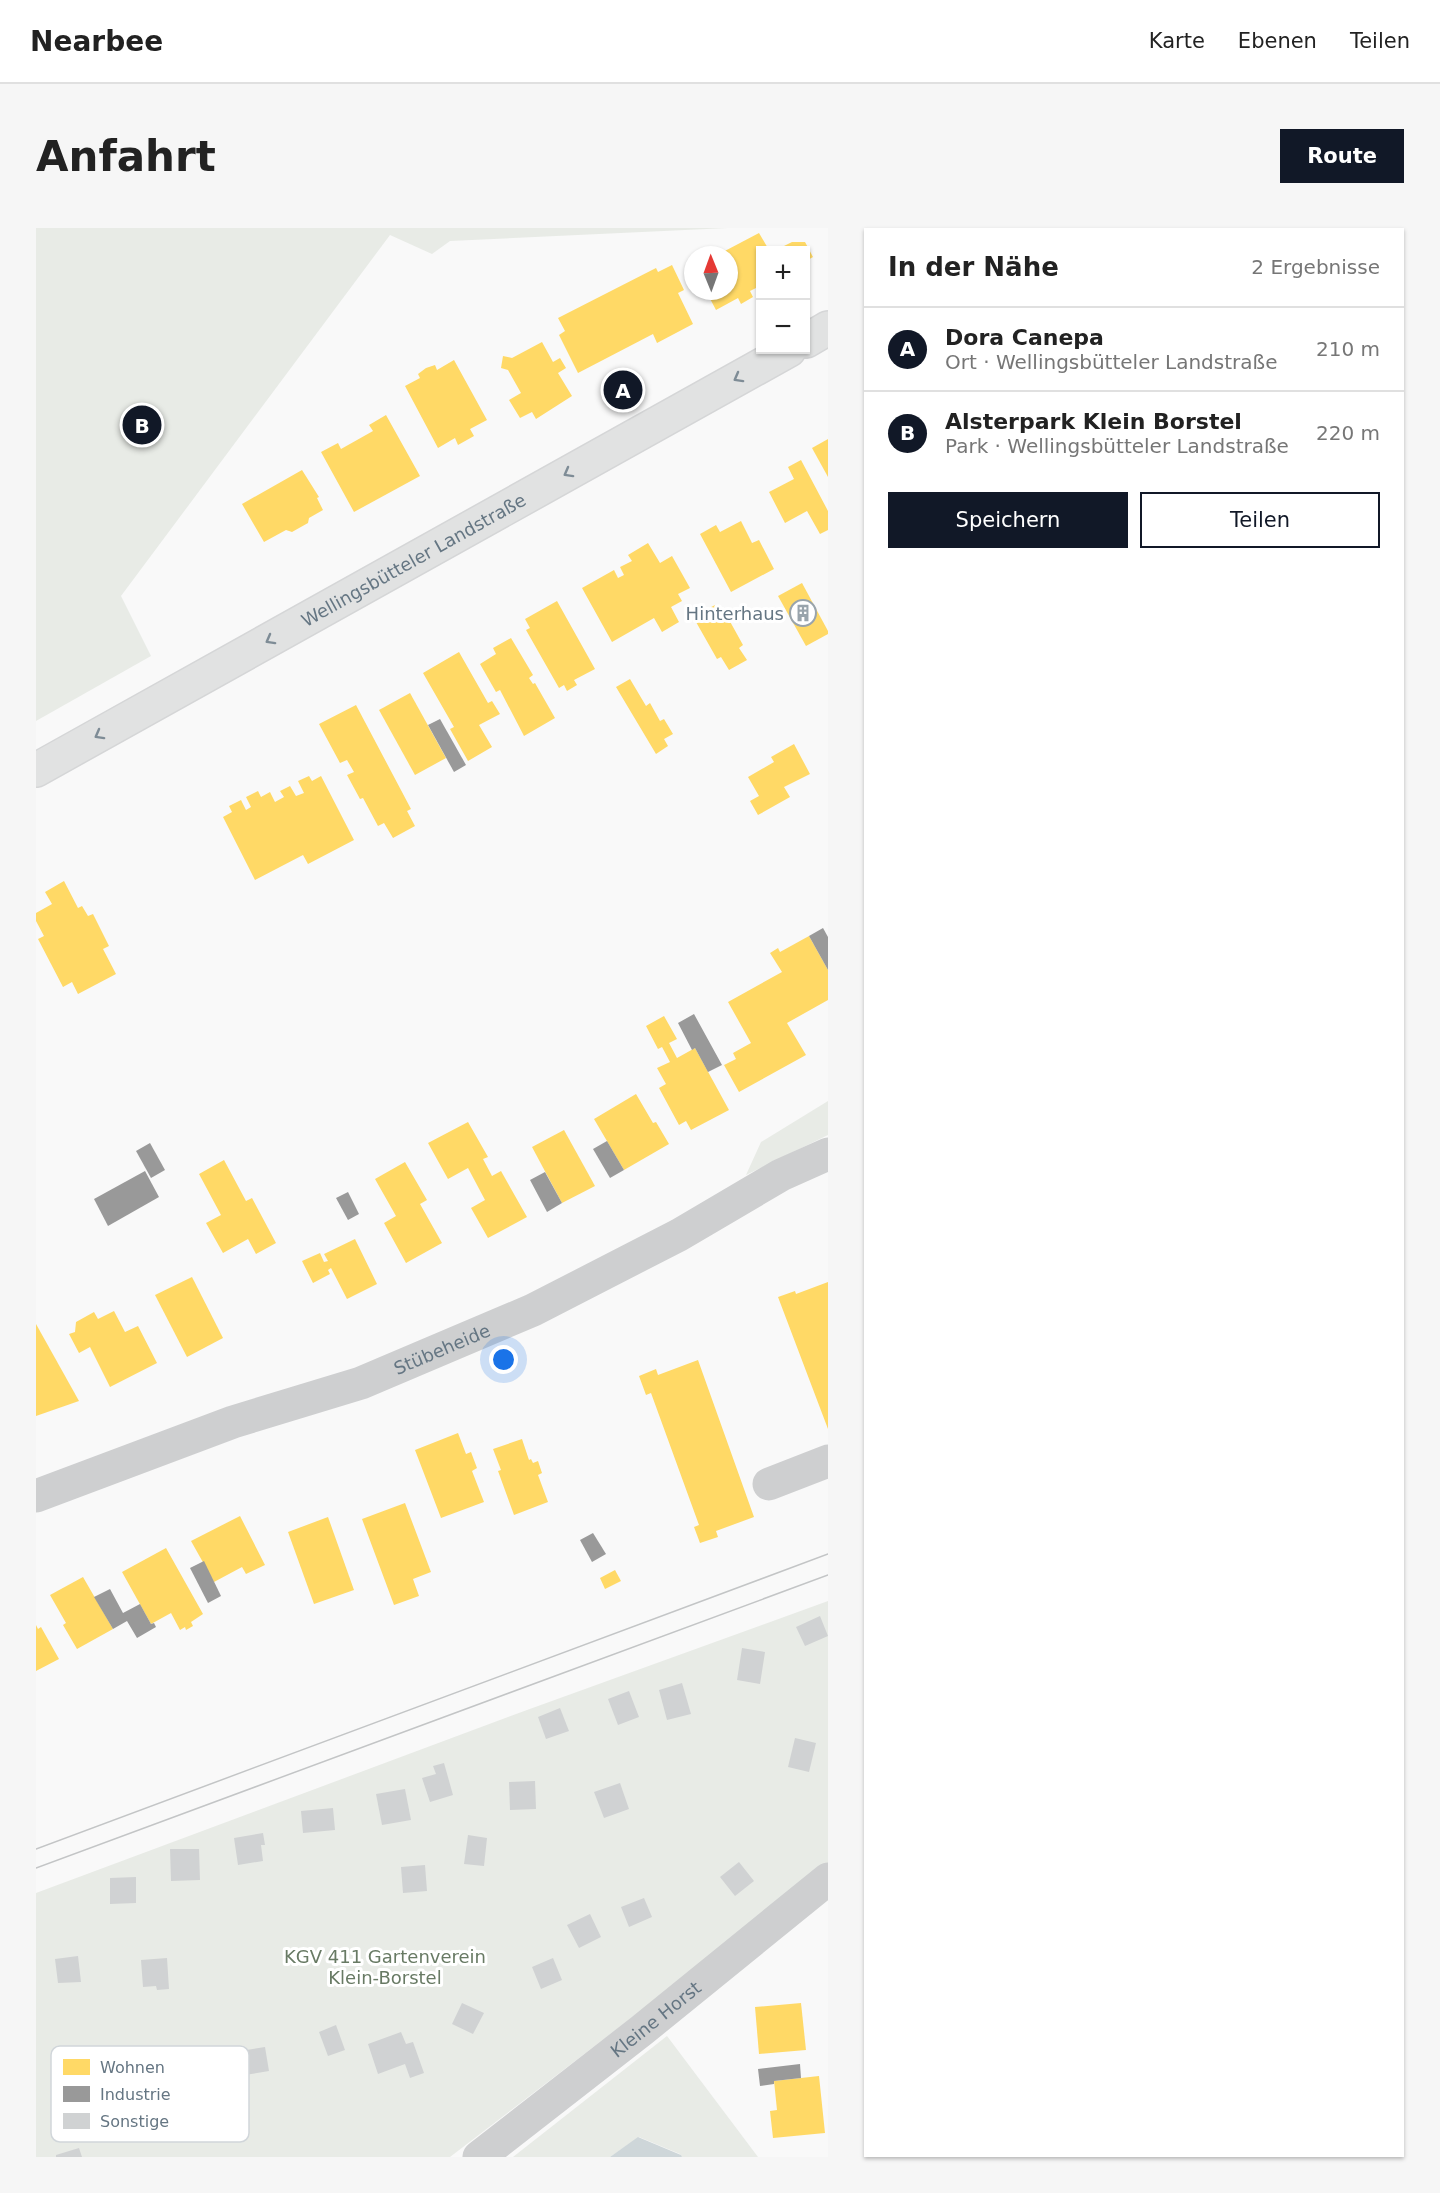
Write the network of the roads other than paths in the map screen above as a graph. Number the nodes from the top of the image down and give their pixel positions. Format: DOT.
graph roads {
  1 [pos="828,328"];
  2 [pos="810,338"];
  3 [pos="782,354"];
  4 [pos="36,770"];
  5 [pos="828,1154"];
  6 [pos="828,1461"];
  7 [pos="769,1484"];
  8 [pos="36,1496"];
  9 [pos="828,1879"];
  10 [pos="479,2157"];
  1 -- 2 [label="main road"];
  3 -- 4 [label="main road, Wellingsbütteler Landstraße, one-way"];
  5 -- 8 [label="street, Stübeheide"];
  6 -- 7 [label="street"];
  9 -- 10 [label="street, Kleine Horst"];
}
